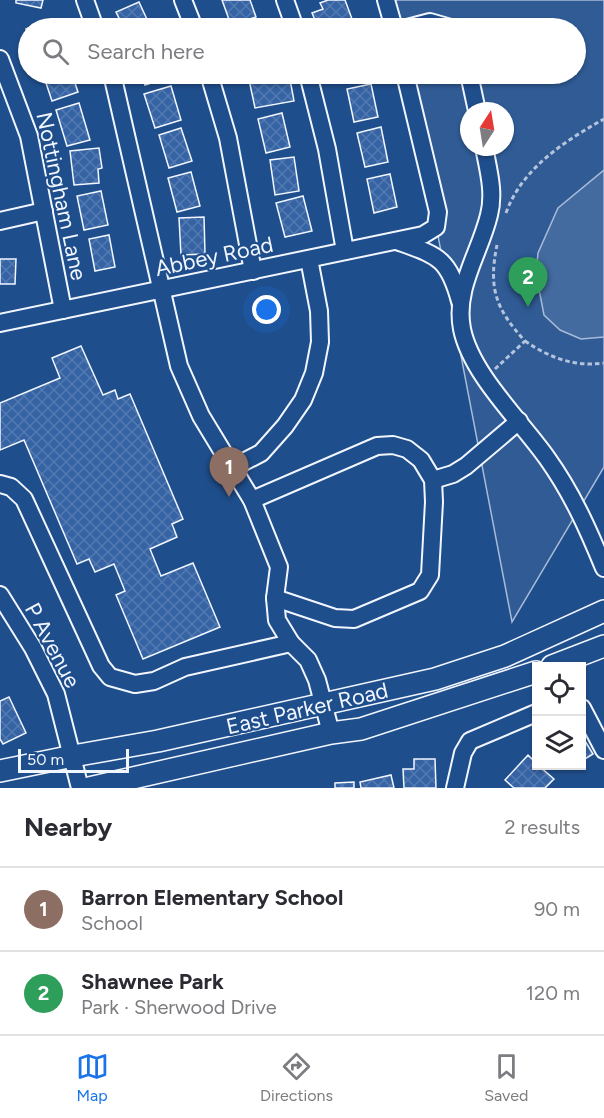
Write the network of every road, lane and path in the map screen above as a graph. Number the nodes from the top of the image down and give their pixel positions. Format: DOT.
graph roads {
  1 [pos="85,0"];
  2 [pos="183,0"];
  3 [pos="285,0"];
  4 [pos="386,0"];
  5 [pos="91,18"];
  6 [pos="190,18"];
  7 [pos="291,18"];
  8 [pos="391,18"];
  9 [pos="0,59"];
  10 [pos="114,84"];
  11 [pos="212,84"];
  12 [pos="311,84"];
  13 [pos="407,84"];
  14 [pos="471,84"];
  15 [pos="475,102"];
  16 [pos="604,119"];
  17 [pos="486,156"];
  18 [pos="44,211"];
  19 [pos="505,217"];
  20 [pos="0,221"];
  21 [pos="499,237"];
  22 [pos="397,241"];
  23 [pos="345,251"];
  24 [pos="309,259"];
  25 [pos="253,271"];
  26 [pos="162,290"];
  27 [pos="460,301"];
  28 [pos="63,310"];
  29 [pos="0,323"];
  30 [pos="525,341"];
  31 [pos="604,363"];
  32 [pos="485,378"];
  33 [pos="519,420"];
  34 [pos="232,468"];
  35 [pos="433,480"];
  36 [pos="0,484"];
  37 [pos="252,500"];
  38 [pos="603,562"];
  39 [pos="0,594"];
  40 [pos="275,598"];
  41 [pos="604,611"];
  42 [pos="291,643"];
  43 [pos="604,646"];
  44 [pos="562,662"];
  45 [pos="532,674"];
  46 [pos="324,704"];
  47 [pos="532,715"];
  48 [pos="586,716"];
  49 [pos="332,733"];
  50 [pos="604,750"];
  51 [pos="73,756"];
  52 [pos="0,771"];
  53 [pos="80,788"];
  54 [pos="89,788"];
  55 [pos="455,788"];
  1 -- 5 [label="street"];
  2 -- 6 [label="street"];
  3 -- 7 [label="street"];
  4 -- 8 [label="street"];
  9 -- 18 [label="street, Nottingham Lane"];
  10 -- 26 [label="street"];
  11 -- 25 [label="street"];
  12 -- 23 [label="street"];
  13 -- 22 [label="street, Abbey Road"];
  14 -- 15 [label="street"];
  16 -- 19 [label="path"];
  17 -- 27 [label="street"];
  18 -- 20 [label="street"];
  18 -- 28 [label="street, Nottingham Lane"];
  21 -- 30 [label="path"];
  22 -- 23 [label="street, Abbey Road"];
  22 -- 27 [label="street"];
  23 -- 24 [label="street, Abbey Road"];
  24 -- 25 [label="street, Abbey Road"];
  24 -- 34 [label="street"];
  25 -- 26 [label="street, Abbey Road"];
  26 -- 28 [label="street, Abbey Road"];
  26 -- 34 [label="street"];
  27 -- 32 [label="street"];
  28 -- 29 [label="street, Abbey Road"];
  30 -- 31 [label="path"];
  30 -- 32 [label="path"];
  32 -- 33 [label="street"];
  33 -- 35 [label="street"];
  33 -- 38 [label="street"];
  34 -- 37 [label="street"];
  35 -- 37 [label="street"];
  35 -- 40 [label="street"];
  36 -- 42 [label="street"];
  37 -- 40 [label="street"];
  39 -- 51 [label="street, P Avenue"];
  40 -- 42 [label="street"];
  41 -- 46 [label="main road, East Parker Road"];
  42 -- 46 [label="street"];
  43 -- 44 [label="main road"];
  45 -- 49 [label="main road, East Parker Road"];
  46 -- 49 [label="street"];
  46 -- 51 [label="main road, East Parker Road"];
  47 -- 55 [label="street"];
  48 -- 50 [label="street"];
  49 -- 54 [label="main road, East Parker Road"];
  51 -- 52 [label="main road, East Parker Road"];
  51 -- 53 [label="street, P Avenue"];
}
